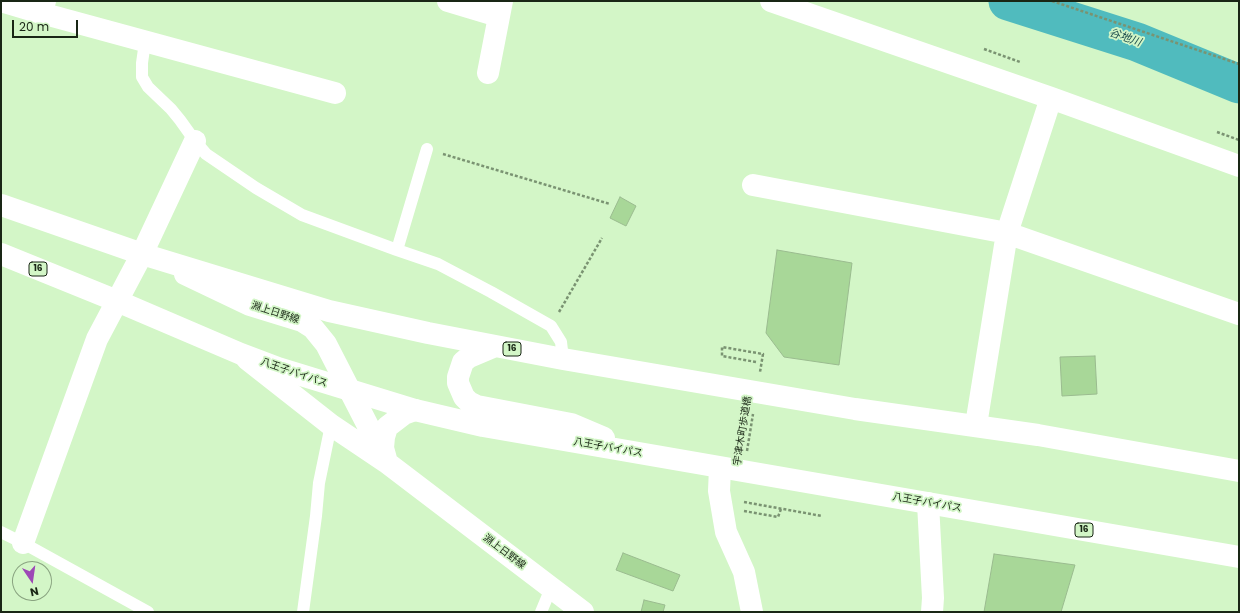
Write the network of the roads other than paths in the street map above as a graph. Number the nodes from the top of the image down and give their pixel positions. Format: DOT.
graph roads {
  1 [pos="1,1"];
  2 [pos="448,1"];
  3 [pos="771,1"];
  4 [pos="43,7"];
  5 [pos="500,9"];
  6 [pos="145,42"];
  7 [pos="488,73"];
  8 [pos="335,93"];
  9 [pos="1051,98"];
  10 [pos="195,141"];
  11 [pos="427,149"];
  12 [pos="1239,166"];
  13 [pos="753,186"];
  14 [pos="1,205"];
  15 [pos="1007,233"];
  16 [pos="397,250"];
  17 [pos="142,254"];
  18 [pos="1,261"];
  19 [pos="117,301"];
  20 [pos="1239,314"];
  21 [pos="495,346"];
  22 [pos="241,354"];
  23 [pos="563,359"];
  24 [pos="350,391"];
  25 [pos="415,410"];
  26 [pos="331,425"];
  27 [pos="976,425"];
  28 [pos="638,453"];
  29 [pos="386,462"];
  30 [pos="720,468"];
  31 [pos="1239,471"];
  32 [pos="928,503"];
  33 [pos="1,532"];
  34 [pos="23,543"];
  35 [pos="1239,557"];
  36 [pos="551,588"];
  37 [pos="148,612"];
  38 [pos="303,612"];
  39 [pos="541,612"];
  40 [pos="583,612"];
  41 [pos="752,612"];
  42 [pos="932,612"];
  1 -- 4 [label="main road"];
  2 -- 5 [label="main road"];
  3 -- 9 [label="main road"];
  4 -- 6 [label="main road"];
  5 -- 7 [label="main road"];
  6 -- 8 [label="main road"];
  6 -- 10 [label="lane"];
  9 -- 12 [label="main road"];
  9 -- 15 [label="main road"];
  10 -- 16 [label="lane"];
  10 -- 17 [label="main road"];
  11 -- 16 [label="lane"];
  13 -- 15 [label="main road"];
  14 -- 17 [label="main road, 16"];
  15 -- 20 [label="main road"];
  15 -- 27 [label="main road"];
  16 -- 23 [label="lane"];
  17 -- 19 [label="main road"];
  17 -- 21 [label="main road, 16"];
  17 -- 24 [label="main road, 淵上日野線"];
  18 -- 19 [label="main road, 八王子バイパス / 16"];
  19 -- 22 [label="main road, 八王子バイパス / 16"];
  19 -- 34 [label="main road"];
  21 -- 23 [label="main road, 16"];
  21 -- 28 [label="main road"];
  22 -- 24 [label="main road, 八王子バイパス / 16"];
  22 -- 26 [label="main road, 淵上日野線"];
  23 -- 27 [label="main road, 16"];
  24 -- 25 [label="main road, 八王子バイパス / 16"];
  24 -- 29 [label="main road, 淵上日野線"];
  25 -- 28 [label="main road, 八王子バイパス / 16"];
  25 -- 29 [label="main road"];
  26 -- 29 [label="main road, 淵上日野線"];
  26 -- 38 [label="lane"];
  27 -- 31 [label="main road, 16"];
  28 -- 30 [label="main road, 八王子バイパス / 16"];
  29 -- 36 [label="main road, 淵上日野線"];
  30 -- 32 [label="main road, 八王子バイパス / 16"];
  30 -- 41 [label="main road"];
  32 -- 35 [label="main road, 八王子バイパス / 16"];
  32 -- 42 [label="main road"];
  33 -- 34 [label="lane"];
  34 -- 37 [label="lane"];
  36 -- 39 [label="lane"];
  36 -- 40 [label="main road, 淵上日野線"];
}
